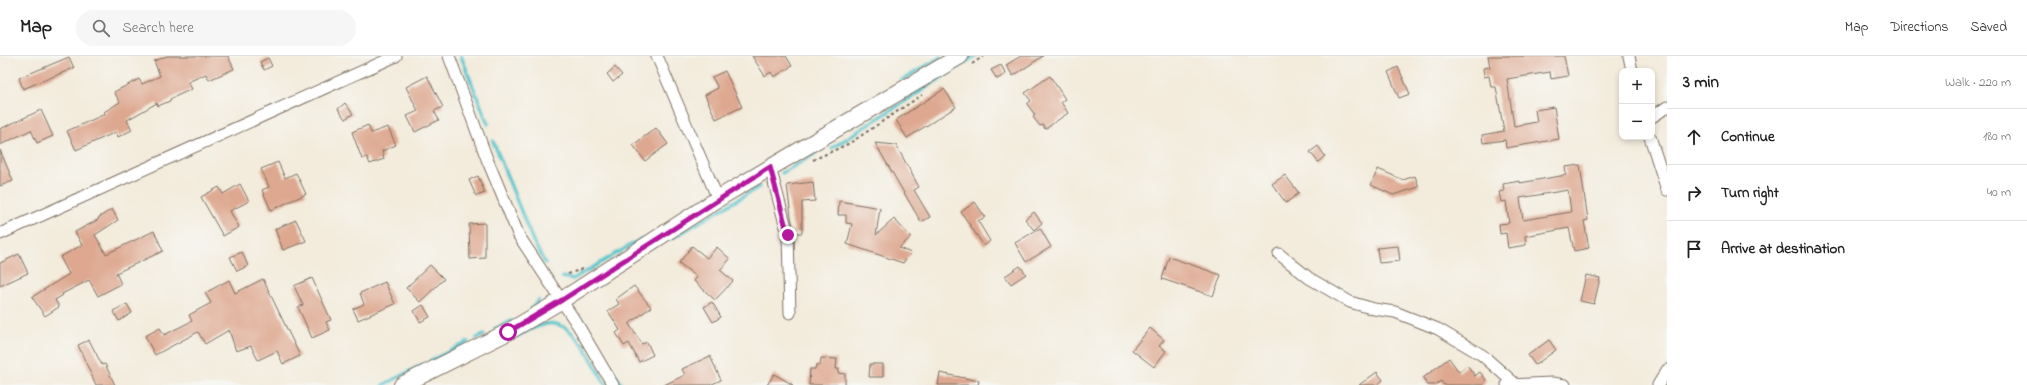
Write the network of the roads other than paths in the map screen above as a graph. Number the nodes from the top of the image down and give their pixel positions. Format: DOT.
graph roads {
  1 [pos="396,56"];
  2 [pos="449,56"];
  3 [pos="657,56"];
  4 [pos="960,56"];
  5 [pos="1628,56"];
  6 [pos="1631,68"];
  7 [pos="1667,107"];
  8 [pos="1655,115"];
  9 [pos="1651,140"];
  10 [pos="770,167"];
  11 [pos="1667,190"];
  12 [pos="718,199"];
  13 [pos="0,234"];
  14 [pos="1279,254"];
  15 [pos="562,300"];
  16 [pos="790,313"];
  17 [pos="1667,370"];
  18 [pos="1511,384"];
  19 [pos="402,385"];
  20 [pos="613,385"];
  21 [pos="1565,385"];
  22 [pos="1658,385"];
  1 -- 13 [label="street"];
  2 -- 15 [label="street"];
  3 -- 12 [label="street"];
  4 -- 10 [label="street"];
  5 -- 6 [label="street"];
  7 -- 8 [label="street"];
  9 -- 11 [label="street"];
  10 -- 12 [label="street"];
  10 -- 16 [label="street"];
  12 -- 15 [label="street"];
  14 -- 18 [label="street"];
  15 -- 19 [label="street"];
  15 -- 20 [label="street"];
  17 -- 22 [label="street"];
  18 -- 21 [label="street"];
}
